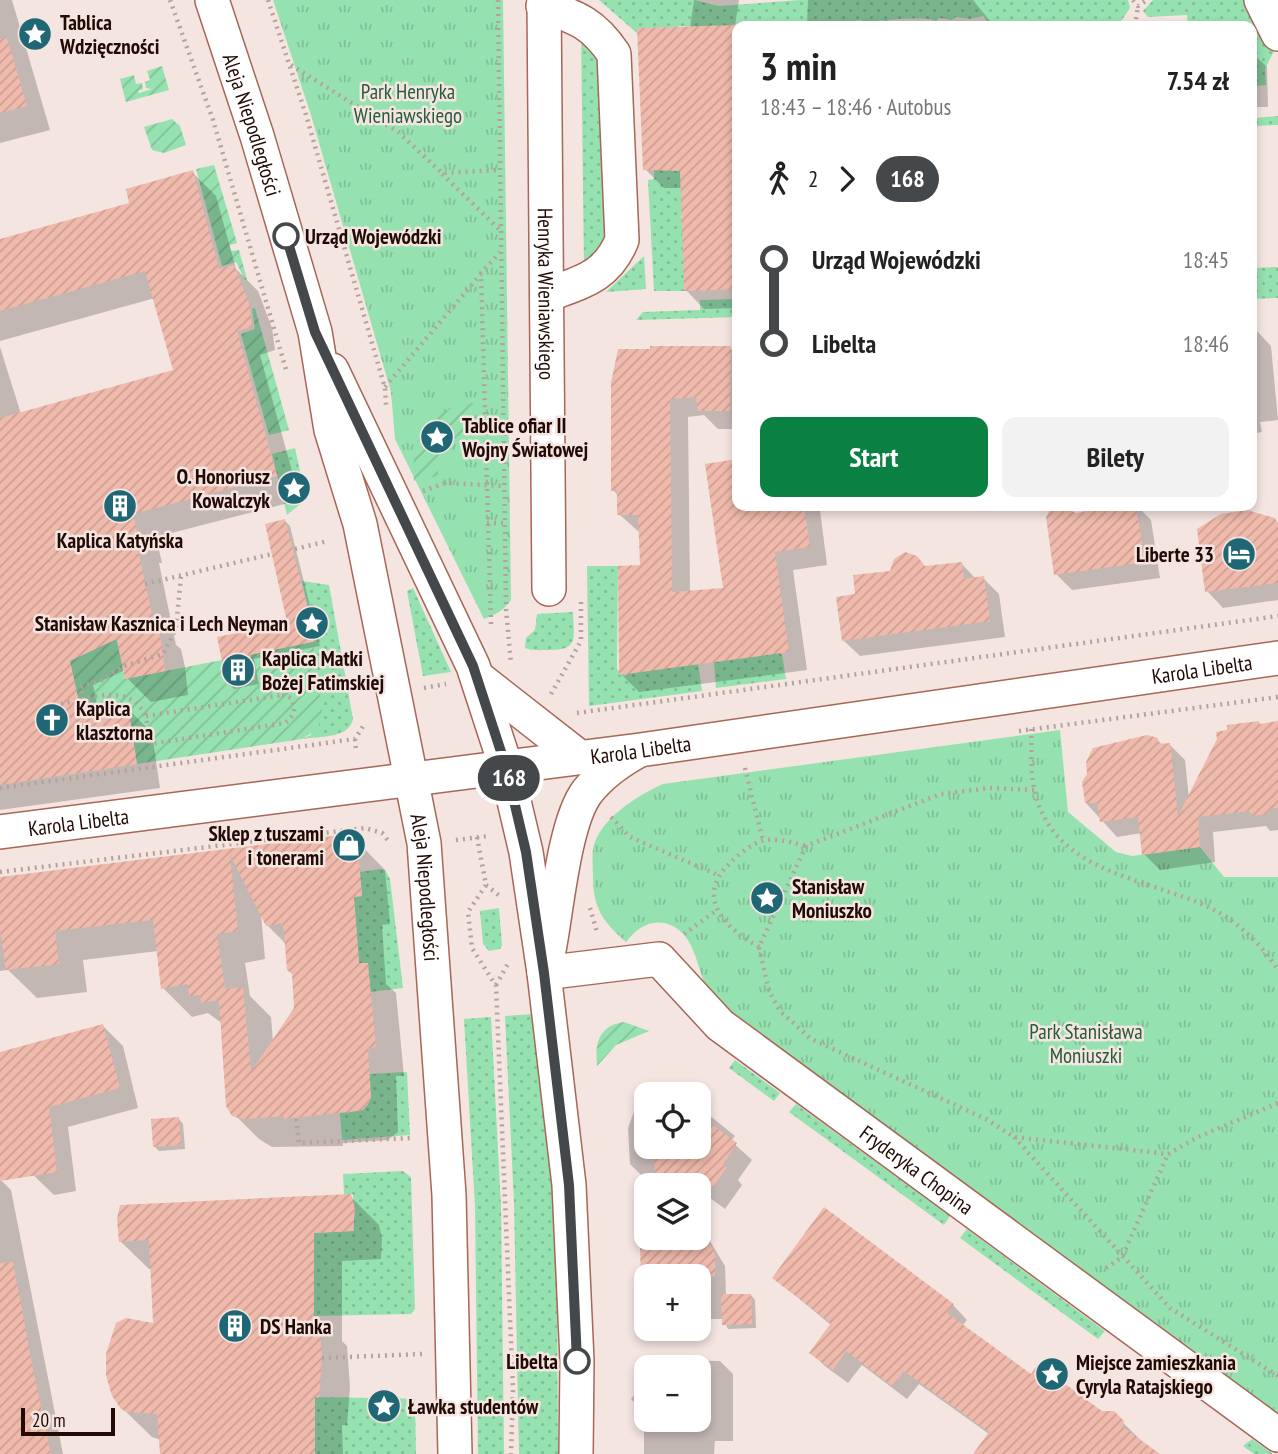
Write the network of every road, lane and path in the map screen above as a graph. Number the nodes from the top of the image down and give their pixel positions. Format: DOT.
graph roads {
  1 [pos="170,0"];
  2 [pos="212,0"];
  3 [pos="268,0"];
  4 [pos="498,0"];
  5 [pos="1133,0"];
  6 [pos="1147,0"];
  7 [pos="1261,0"];
  8 [pos="543,3"];
  9 [pos="1138,6"];
  10 [pos="1136,21"];
  11 [pos="1278,34"];
  12 [pos="290,65"];
  13 [pos="500,170"];
  14 [pos="442,173"];
  15 [pos="500,231"];
  16 [pos="501,251"];
  17 [pos="481,273"];
  18 [pos="547,295"];
  19 [pos="315,332"];
  20 [pos="287,374"];
  21 [pos="384,388"];
  22 [pos="386,415"];
  23 [pos="484,424"];
  24 [pos="504,424"];
  25 [pos="486,485"];
  26 [pos="505,486"];
  27 [pos="416,494"];
  28 [pos="487,523"];
  29 [pos="506,523"];
  30 [pos="326,529"];
  31 [pos="328,541"];
  32 [pos="295,549"];
  33 [pos="272,554"];
  34 [pos="331,554"];
  35 [pos="181,575"];
  36 [pos="145,583"];
  37 [pos="549,589"];
  38 [pos="1278,616"];
  39 [pos="491,627"];
  40 [pos="1278,658"];
  41 [pos="504,659"];
  42 [pos="462,680"];
  43 [pos="421,688"];
  44 [pos="1278,696"];
  45 [pos="83,700"];
  46 [pos="61,704"];
  47 [pos="568,709"];
  48 [pos="363,710"];
  49 [pos="146,716"];
  50 [pos="1031,729"];
  51 [pos="1018,731"];
  52 [pos="355,739"];
  53 [pos="356,750"];
  54 [pos="640,750"];
  55 [pos="578,756"];
  56 [pos="759,766"];
  57 [pos="506,767"];
  58 [pos="745,768"];
  59 [pos="732,770"];
  60 [pos="411,779"];
  61 [pos="0,788"];
  62 [pos="1034,790"];
  63 [pos="605,811"];
  64 [pos="0,832"];
  65 [pos="500,834"];
  66 [pos="477,837"];
  67 [pos="451,841"];
  68 [pos="763,841"];
  69 [pos="806,846"];
  70 [pos="393,847"];
  71 [pos="0,872"];
  72 [pos="718,875"];
  73 [pos="716,910"];
  74 [pos="684,934"];
  75 [pos="759,947"];
  76 [pos="1278,970"];
  77 [pos="544,973"];
  78 [pos="1278,1103"];
  79 [pos="296,1119"];
  80 [pos="1014,1137"];
  81 [pos="416,1138"];
  82 [pos="1168,1154"];
  83 [pos="1122,1257"];
  84 [pos="1096,1276"];
  85 [pos="422,1354"];
  86 [pos="322,1358"];
  87 [pos="1278,1376"];
  88 [pos="1278,1435"];
  89 [pos="455,1454"];
  90 [pos="511,1454"];
  91 [pos="576,1454"];
  1 -- 20 [label="path"];
  2 -- 19 [label="street, Aleja Niepodległości"];
  3 -- 12 [label="path"];
  4 -- 13 [label="path"];
  5 -- 9 [label="path"];
  6 -- 9 [label="path"];
  7 -- 11 [label="street"];
  8 -- 18 [label="street, Henryka Wieniawskiego"];
  8 -- 18 [label="street"];
  9 -- 10 [label="path"];
  12 -- 14 [label="path"];
  12 -- 21 [label="path"];
  13 -- 14 [label="path"];
  13 -- 15 [label="path"];
  14 -- 15 [label="path"];
  15 -- 16 [label="path"];
  16 -- 17 [label="path"];
  16 -- 24 [label="path"];
  17 -- 21 [label="path"];
  17 -- 23 [label="path"];
  18 -- 37 [label="street, Henryka Wieniawskiego"];
  19 -- 42 [label="street, Aleja Niepodległości"];
  19 -- 60 [label="street, Aleja Niepodległości"];
  21 -- 22 [label="path"];
  23 -- 24 [label="path"];
  23 -- 25 [label="path"];
  24 -- 26 [label="path"];
  25 -- 26 [label="path"];
  25 -- 27 [label="path"];
  25 -- 28 [label="path"];
  26 -- 29 [label="path"];
  28 -- 29 [label="path"];
  28 -- 39 [label="path"];
  29 -- 41 [label="path"];
  30 -- 31 [label="path"];
  31 -- 32 [label="path"];
  31 -- 34 [label="path"];
  33 -- 35 [label="path"];
  35 -- 36 [label="path"];
  35 -- 45 [label="path"];
  38 -- 47 [label="path"];
  40 -- 54 [label="street, Karola Libelta"];
  42 -- 43 [label="path"];
  42 -- 55 [label="street"];
  42 -- 57 [label="street, Aleja Niepodległości"];
  44 -- 50 [label="path"];
  45 -- 46 [label="path"];
  45 -- 49 [label="path"];
  48 -- 52 [label="path"];
  49 -- 49 [label="path"];
  50 -- 51 [label="path"];
  50 -- 62 [label="path"];
  52 -- 53 [label="path"];
  52 -- 61 [label="path"];
  54 -- 55 [label="street, Karola Libelta"];
  54 -- 77 [label="street"];
  55 -- 57 [label="street, Karola Libelta"];
  56 -- 58 [label="path"];
  57 -- 60 [label="street, Karola Libelta"];
  57 -- 77 [label="street, Aleja Niepodległości"];
  58 -- 59 [label="path"];
  58 -- 68 [label="path"];
  60 -- 64 [label="street, Karola Libelta"];
  60 -- 89 [label="street, Aleja Niepodległości"];
  62 -- 69 [label="path"];
  62 -- 76 [label="path"];
  63 -- 72 [label="path"];
  65 -- 66 [label="path"];
  66 -- 67 [label="path"];
  66 -- 90 [label="path"];
  68 -- 69 [label="path"];
  68 -- 72 [label="path"];
  69 -- 75 [label="path"];
  70 -- 71 [label="path"];
  72 -- 73 [label="path"];
  73 -- 74 [label="path"];
  73 -- 75 [label="path"];
  75 -- 80 [label="path"];
  77 -- 88 [label="street, Fryderyka Chopina"];
  77 -- 91 [label="street, Aleja Niepodległości"];
  78 -- 82 [label="path"];
  79 -- 81 [label="path"];
  80 -- 82 [label="path"];
  80 -- 83 [label="path"];
  82 -- 83 [label="path"];
  83 -- 84 [label="path"];
  83 -- 87 [label="path"];
  85 -- 86 [label="path"];
}
